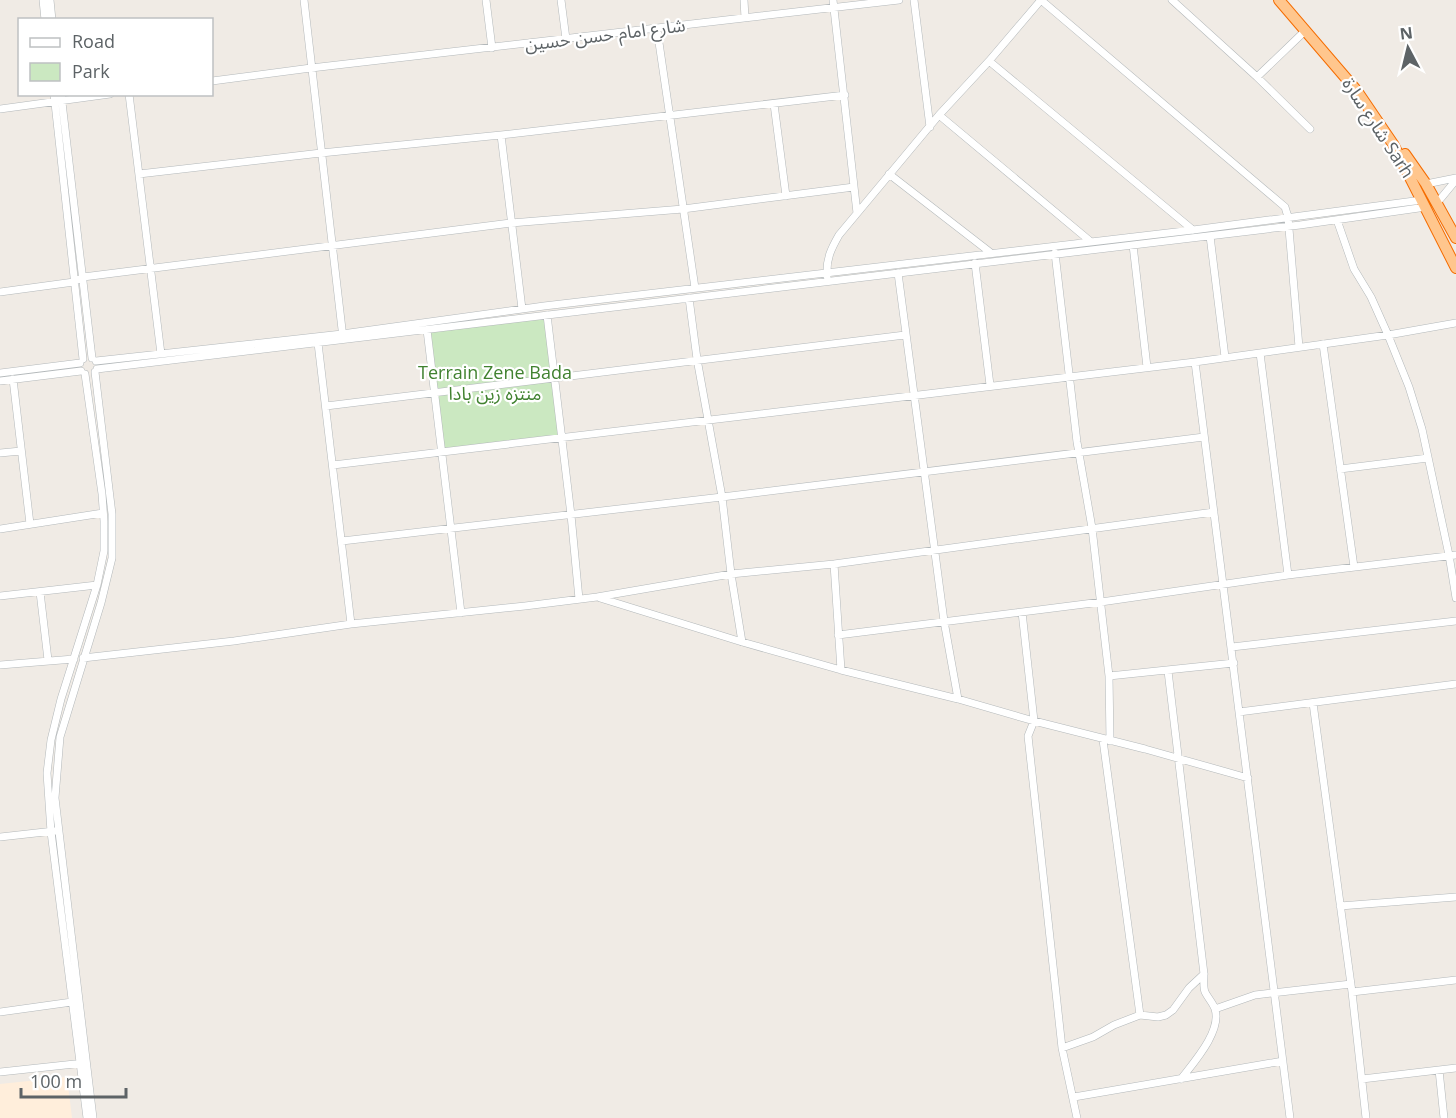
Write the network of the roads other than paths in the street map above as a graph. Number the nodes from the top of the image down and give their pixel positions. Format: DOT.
graph roads {
  1 [pos="43,0"];
  2 [pos="50,0"];
  3 [pos="304,0"];
  4 [pos="486,0"];
  5 [pos="561,0"];
  6 [pos="744,0"];
  7 [pos="899,0"];
  8 [pos="914,0"];
  9 [pos="1041,0"];
  10 [pos="1172,0"];
  11 [pos="1280,0"];
  12 [pos="1286,0"];
  13 [pos="834,4"];
  14 [pos="45,18"];
  15 [pos="52,18"];
  16 [pos="746,18"];
  17 [pos="657,29"];
  18 [pos="1306,30"];
  19 [pos="566,39"];
  20 [pos="492,48"];
  21 [pos="989,61"];
  22 [pos="311,68"];
  23 [pos="1257,77"];
  24 [pos="213,81"];
  25 [pos="845,95"];
  26 [pos="84,96"];
  27 [pos="129,96"];
  28 [pos="58,98"];
  29 [pos="774,104"];
  30 [pos="0,109"];
  31 [pos="939,115"];
  32 [pos="669,116"];
  33 [pos="930,127"];
  34 [pos="1310,129"];
  35 [pos="501,135"];
  36 [pos="321,153"];
  37 [pos="139,174"];
  38 [pos="890,174"];
  39 [pos="1456,179"];
  40 [pos="1426,184"];
  41 [pos="854,186"];
  42 [pos="786,196"];
  43 [pos="1437,203"];
  44 [pos="1424,204"];
  45 [pos="683,209"];
  46 [pos="857,213"];
  47 [pos="1288,217"];
  48 [pos="1337,220"];
  49 [pos="511,223"];
  50 [pos="1289,226"];
  51 [pos="1193,230"];
  52 [pos="1210,236"];
  53 [pos="1456,238"];
  54 [pos="1090,241"];
  55 [pos="1133,244"];
  56 [pos="332,246"];
  57 [pos="991,253"];
  58 [pos="1055,254"];
  59 [pos="975,264"];
  60 [pos="1456,268"];
  61 [pos="150,269"];
  62 [pos="898,273"];
  63 [pos="83,277"];
  64 [pos="827,277"];
  65 [pos="74,282"];
  66 [pos="696,288"];
  67 [pos="0,292"];
  68 [pos="688,298"];
  69 [pos="522,309"];
  70 [pos="547,315"];
  71 [pos="1456,323"];
  72 [pos="427,330"];
  73 [pos="905,334"];
  74 [pos="1388,335"];
  75 [pos="343,337"];
  76 [pos="318,343"];
  77 [pos="1323,344"];
  78 [pos="1299,347"];
  79 [pos="1260,353"];
  80 [pos="161,354"];
  81 [pos="1225,357"];
  82 [pos="94,359"];
  83 [pos="697,359"];
  84 [pos="82,361"];
  85 [pos="1195,362"];
  86 [pos="1147,367"];
  87 [pos="96,371"];
  88 [pos="83,373"];
  89 [pos="0,374"];
  90 [pos="1069,376"];
  91 [pos="556,377"];
  92 [pos="13,379"];
  93 [pos="0,381"];
  94 [pos="990,385"];
  95 [pos="435,392"];
  96 [pos="915,396"];
  97 [pos="326,406"];
  98 [pos="708,421"];
  99 [pos="562,436"];
  100 [pos="1204,437"];
  101 [pos="21,451"];
  102 [pos="442,452"];
  103 [pos="1078,452"];
  104 [pos="0,453"];
  105 [pos="1428,458"];
  106 [pos="333,465"];
  107 [pos="1340,469"];
  108 [pos="925,471"];
  109 [pos="722,497"];
  110 [pos="1214,512"];
  111 [pos="103,513"];
  112 [pos="571,514"];
  113 [pos="30,524"];
  114 [pos="452,528"];
  115 [pos="1092,528"];
  116 [pos="0,529"];
  117 [pos="342,541"];
  118 [pos="935,550"];
  119 [pos="1452,555"];
  120 [pos="834,564"];
  121 [pos="1354,567"];
  122 [pos="731,574"];
  123 [pos="1288,575"];
  124 [pos="97,585"];
  125 [pos="1225,585"];
  126 [pos="40,591"];
  127 [pos="0,596"];
  128 [pos="597,597"];
  129 [pos="579,598"];
  130 [pos="1456,598"];
  131 [pos="1101,603"];
  132 [pos="1022,612"];
  133 [pos="461,613"];
  134 [pos="944,621"];
  135 [pos="1456,621"];
  136 [pos="351,624"];
  137 [pos="838,635"];
  138 [pos="742,642"];
  139 [pos="1232,647"];
  140 [pos="83,658"];
  141 [pos="74,659"];
  142 [pos="48,660"];
  143 [pos="1234,663"];
  144 [pos="0,665"];
  145 [pos="841,670"];
  146 [pos="1168,671"];
  147 [pos="1110,676"];
  148 [pos="1456,684"];
  149 [pos="958,699"];
  150 [pos="1313,703"];
  151 [pos="1239,712"];
  152 [pos="1034,722"];
  153 [pos="1106,740"];
  154 [pos="1180,759"];
  155 [pos="1248,778"];
  156 [pos="54,831"];
  157 [pos="0,837"];
  158 [pos="1456,897"];
  159 [pos="1340,906"];
  160 [pos="1204,974"];
  161 [pos="1456,980"];
  162 [pos="1352,988"];
  163 [pos="1275,993"];
  164 [pos="72,1002"];
  165 [pos="1215,1009"];
  166 [pos="0,1012"];
  167 [pos="1140,1015"];
  168 [pos="1062,1048"];
  169 [pos="1283,1062"];
  170 [pos="83,1063"];
  171 [pos="1456,1068"];
  172 [pos="1439,1071"];
  173 [pos="0,1072"];
  174 [pos="1182,1079"];
  175 [pos="1362,1080"];
  176 [pos="1074,1097"];
  177 [pos="87,1118"];
  178 [pos="93,1118"];
  179 [pos="1077,1118"];
  180 [pos="1290,1118"];
  181 [pos="1366,1118"];
  182 [pos="1444,1118"];
  1 -- 14 [label="street"];
  2 -- 15 [label="street"];
  3 -- 22 [label="street"];
  4 -- 20 [label="street"];
  5 -- 19 [label="street"];
  6 -- 16 [label="street"];
  7 -- 13 [label="street, شارع امام حسن حسين"];
  8 -- 33 [label="street"];
  9 -- 21 [label="street"];
  9 -- 47 [label="street"];
  10 -- 23 [label="street"];
  11 -- 18 [label="highway, شارع سارة Sarh"];
  12 -- 40 [label="highway, شارع سارة Sarh"];
  13 -- 16 [label="street, شارع امام حسن حسين"];
  13 -- 25 [label="street"];
  16 -- 17 [label="street, شارع امام حسن حسين"];
  17 -- 19 [label="street, شارع امام حسن حسين"];
  17 -- 32 [label="street"];
  18 -- 23 [label="street"];
  18 -- 44 [label="highway, شارع سارة Sarh"];
  19 -- 20 [label="street, شارع امام حسن حسين"];
  20 -- 22 [label="street, شارع امام حسن حسين"];
  21 -- 31 [label="street"];
  21 -- 51 [label="street"];
  22 -- 24 [label="street, شارع امام حسن حسين"];
  22 -- 36 [label="street"];
  23 -- 34 [label="street"];
  25 -- 29 [label="street"];
  25 -- 41 [label="street"];
  26 -- 28 [label="street"];
  27 -- 37 [label="street"];
  28 -- 30 [label="street"];
  28 -- 63 [label="street"];
  28 -- 65 [label="street"];
  29 -- 32 [label="street"];
  29 -- 42 [label="street"];
  31 -- 33 [label="street"];
  31 -- 54 [label="street"];
  32 -- 35 [label="street"];
  32 -- 45 [label="street"];
  33 -- 38 [label="street"];
  35 -- 36 [label="street"];
  35 -- 49 [label="street"];
  36 -- 37 [label="street"];
  36 -- 56 [label="street"];
  37 -- 61 [label="street"];
  38 -- 46 [label="street"];
  38 -- 57 [label="street"];
  39 -- 40 [label="street"];
  39 -- 43 [label="street"];
  40 -- 43 [label="highway, شارع سارة Sarh"];
  41 -- 42 [label="street"];
  41 -- 46 [label="street"];
  42 -- 45 [label="street"];
  43 -- 53 [label="highway, شارع سارة Sarh"];
  44 -- 47 [label="street"];
  44 -- 48 [label="street"];
  44 -- 60 [label="highway, شارع سارة Sarh"];
  45 -- 49 [label="street"];
  45 -- 66 [label="street"];
  46 -- 64 [label="street"];
  47 -- 50 [label="street"];
  47 -- 51 [label="street"];
  48 -- 50 [label="street"];
  48 -- 74 [label="street"];
  49 -- 56 [label="street"];
  49 -- 69 [label="street"];
  50 -- 52 [label="street"];
  50 -- 78 [label="street"];
  51 -- 54 [label="street"];
  52 -- 55 [label="street"];
  52 -- 81 [label="street"];
  54 -- 57 [label="street"];
  55 -- 58 [label="street"];
  55 -- 86 [label="street"];
  56 -- 61 [label="street"];
  56 -- 75 [label="street"];
  57 -- 64 [label="street"];
  58 -- 59 [label="street"];
  58 -- 90 [label="street"];
  59 -- 62 [label="street"];
  59 -- 94 [label="street"];
  61 -- 63 [label="street"];
  61 -- 80 [label="street"];
  62 -- 64 [label="street"];
  62 -- 73 [label="street"];
  63 -- 65 [label="street"];
  63 -- 82 [label="street"];
  64 -- 66 [label="street"];
  64 -- 68 [label="street"];
  65 -- 67 [label="street"];
  65 -- 84 [label="street"];
  66 -- 69 [label="street"];
  68 -- 70 [label="street"];
  68 -- 83 [label="street"];
  69 -- 75 [label="street"];
  70 -- 72 [label="street"];
  70 -- 91 [label="street"];
  71 -- 74 [label="street"];
  72 -- 75 [label="street"];
  72 -- 95 [label="street"];
  73 -- 83 [label="street"];
  73 -- 96 [label="street"];
  74 -- 77 [label="street"];
  74 -- 105 [label="street"];
  75 -- 76 [label="street"];
  75 -- 80 [label="street"];
  76 -- 87 [label="street"];
  76 -- 97 [label="street"];
  77 -- 78 [label="street"];
  77 -- 107 [label="street"];
  78 -- 79 [label="street"];
  79 -- 81 [label="street"];
  79 -- 123 [label="street"];
  80 -- 82 [label="street"];
  81 -- 85 [label="street"];
  82 -- 84 [label="street"];
  82 -- 87 [label="street"];
  83 -- 91 [label="street"];
  83 -- 98 [label="street"];
  84 -- 88 [label="street"];
  84 -- 89 [label="street"];
  85 -- 86 [label="street"];
  85 -- 100 [label="street"];
  86 -- 90 [label="street"];
  87 -- 88 [label="street"];
  87 -- 140 [label="street"];
  88 -- 92 [label="street"];
  88 -- 111 [label="street"];
  90 -- 94 [label="street"];
  90 -- 103 [label="street"];
  91 -- 95 [label="street"];
  91 -- 99 [label="street"];
  92 -- 93 [label="street"];
  92 -- 101 [label="street"];
  94 -- 96 [label="street"];
  95 -- 97 [label="street"];
  95 -- 102 [label="street"];
  96 -- 98 [label="street"];
  96 -- 108 [label="street"];
  97 -- 106 [label="street"];
  98 -- 99 [label="street"];
  98 -- 109 [label="street"];
  99 -- 102 [label="street"];
  99 -- 112 [label="street"];
  100 -- 103 [label="street"];
  100 -- 110 [label="street"];
  101 -- 104 [label="street"];
  101 -- 113 [label="street"];
  102 -- 106 [label="street"];
  102 -- 114 [label="street"];
  103 -- 108 [label="street"];
  103 -- 115 [label="street"];
  105 -- 107 [label="street"];
  105 -- 119 [label="street"];
  106 -- 117 [label="street"];
  107 -- 121 [label="street"];
  108 -- 109 [label="street"];
  108 -- 118 [label="street"];
  109 -- 112 [label="street"];
  109 -- 122 [label="street"];
  110 -- 115 [label="street"];
  110 -- 125 [label="street"];
  111 -- 113 [label="street"];
  111 -- 124 [label="street"];
  112 -- 114 [label="street"];
  112 -- 129 [label="street"];
  113 -- 116 [label="street"];
  114 -- 117 [label="street"];
  114 -- 133 [label="street"];
  115 -- 118 [label="street"];
  115 -- 131 [label="street"];
  117 -- 136 [label="street"];
  118 -- 120 [label="street"];
  118 -- 134 [label="street"];
  119 -- 121 [label="street"];
  119 -- 130 [label="street"];
  120 -- 122 [label="street"];
  120 -- 137 [label="street"];
  121 -- 123 [label="street"];
  122 -- 128 [label="street"];
  122 -- 138 [label="street"];
  123 -- 125 [label="street"];
  124 -- 126 [label="street"];
  124 -- 141 [label="street"];
  125 -- 131 [label="street"];
  125 -- 139 [label="street"];
  126 -- 127 [label="street"];
  126 -- 142 [label="street"];
  128 -- 129 [label="street"];
  128 -- 138 [label="street"];
  129 -- 133 [label="street"];
  131 -- 132 [label="street"];
  131 -- 147 [label="street"];
  132 -- 134 [label="street"];
  132 -- 152 [label="street"];
  133 -- 136 [label="street"];
  134 -- 137 [label="street"];
  134 -- 149 [label="street"];
  135 -- 139 [label="street"];
  136 -- 140 [label="street"];
  137 -- 145 [label="street"];
  138 -- 145 [label="street"];
  139 -- 143 [label="street"];
  140 -- 156 [label="street"];
  141 -- 142 [label="street"];
  141 -- 156 [label="street"];
  142 -- 144 [label="street"];
  143 -- 146 [label="street"];
  143 -- 151 [label="street"];
  145 -- 149 [label="street"];
  146 -- 147 [label="street"];
  146 -- 154 [label="street"];
  147 -- 153 [label="street"];
  148 -- 150 [label="street"];
  149 -- 152 [label="street"];
  150 -- 151 [label="street"];
  150 -- 159 [label="street"];
  151 -- 155 [label="street"];
  152 -- 153 [label="street"];
  152 -- 168 [label="street"];
  153 -- 154 [label="street"];
  153 -- 167 [label="street"];
  154 -- 155 [label="street"];
  154 -- 160 [label="street"];
  155 -- 163 [label="street"];
  156 -- 157 [label="street"];
  156 -- 164 [label="street"];
  156 -- 170 [label="street"];
  158 -- 159 [label="street"];
  159 -- 162 [label="street"];
  160 -- 165 [label="street"];
  160 -- 167 [label="street"];
  161 -- 162 [label="street"];
  162 -- 163 [label="street"];
  162 -- 175 [label="street"];
  163 -- 165 [label="street"];
  163 -- 169 [label="street"];
  164 -- 166 [label="street"];
  164 -- 170 [label="street"];
  165 -- 174 [label="street"];
  167 -- 168 [label="street"];
  168 -- 176 [label="street"];
  169 -- 174 [label="street"];
  169 -- 180 [label="street"];
  170 -- 173 [label="street"];
  170 -- 177 [label="street"];
  170 -- 178 [label="street"];
  171 -- 172 [label="street"];
  172 -- 175 [label="street"];
  172 -- 182 [label="street"];
  174 -- 176 [label="street"];
  175 -- 181 [label="street"];
  176 -- 179 [label="street"];
}
